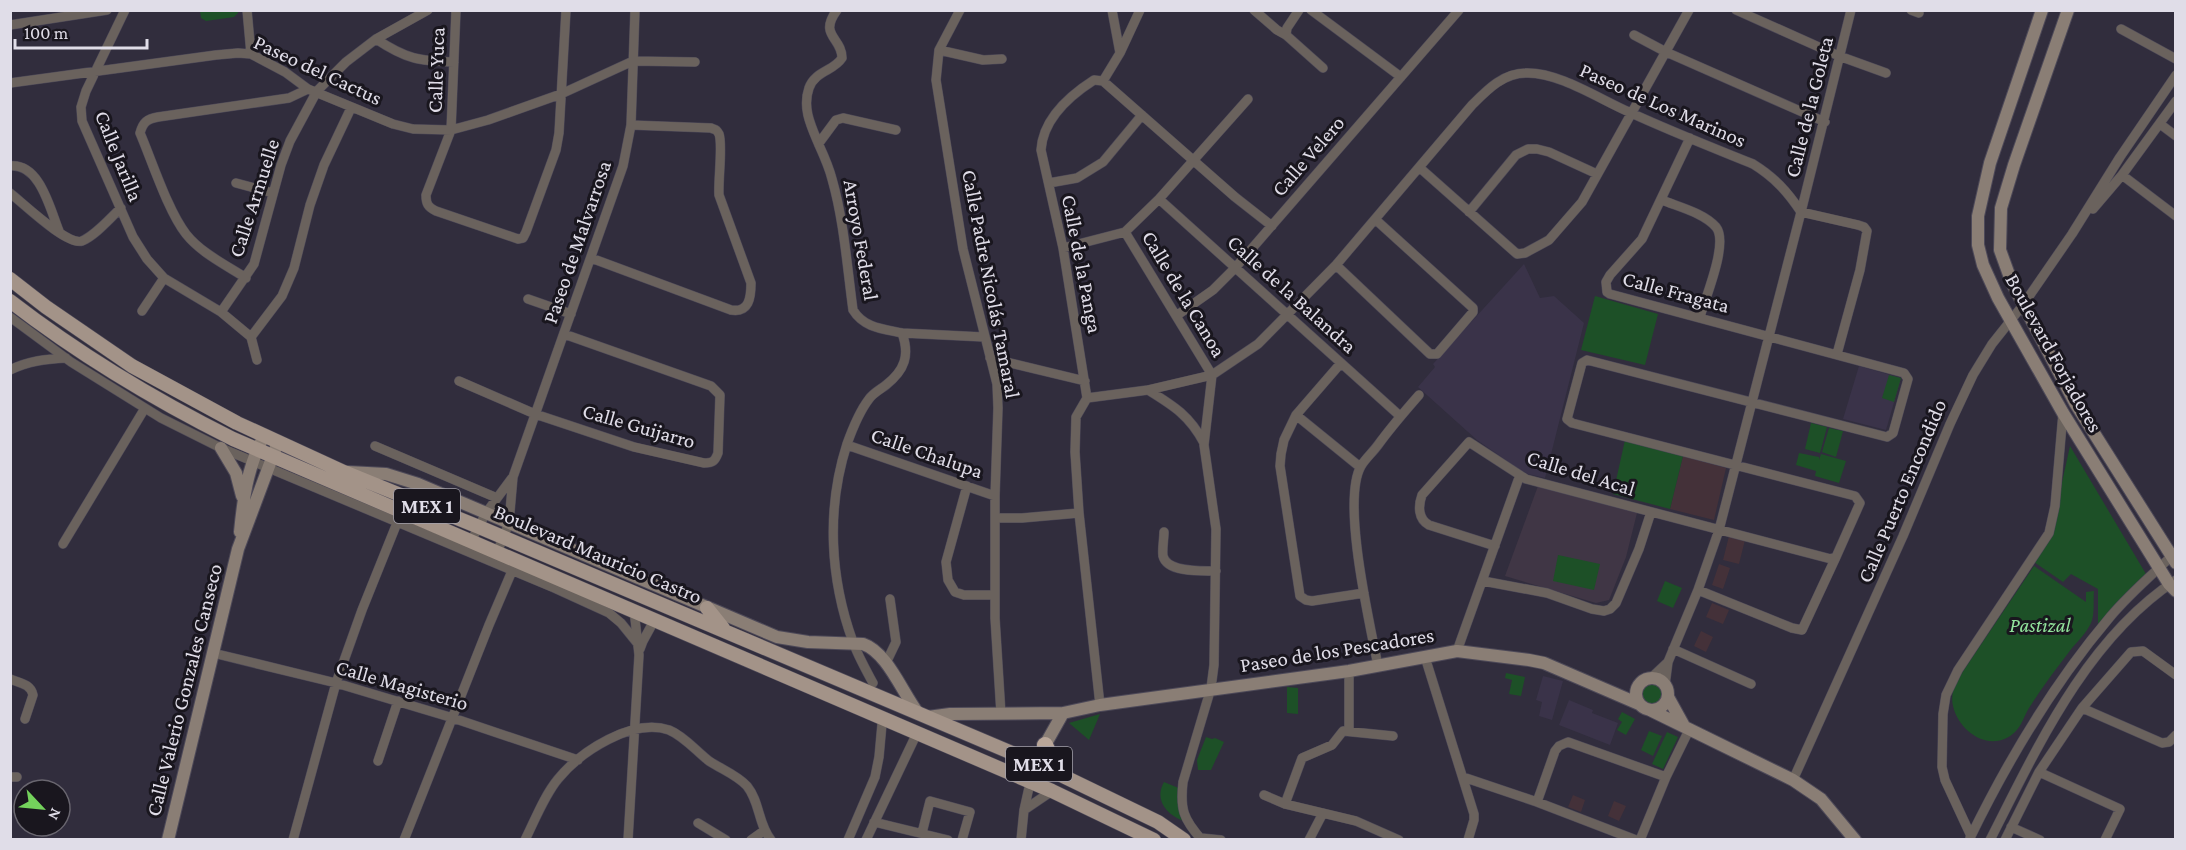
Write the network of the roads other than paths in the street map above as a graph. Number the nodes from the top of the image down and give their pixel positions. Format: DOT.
graph roads {
  1 [pos="107,10"];
  2 [pos="125,10"];
  3 [pos="247,10"];
  4 [pos="428,10"];
  5 [pos="456,10"];
  6 [pos="635,10"];
  7 [pos="837,10"];
  8 [pos="960,10"];
  9 [pos="1112,10"];
  10 [pos="1140,10"];
  11 [pos="1254,10"];
  12 [pos="1299,10"];
  13 [pos="1311,10"];
  14 [pos="1459,10"];
  15 [pos="1689,10"];
  16 [pos="1736,10"];
  17 [pos="1851,10"];
  18 [pos="2042,10"];
  19 [pos="2068,10"];
  20 [pos="568,12"];
  21 [pos="10,25"];
  22 [pos="2121,28"];
  23 [pos="1286,34"];
  24 [pos="1634,35"];
  25 [pos="376,39"];
  26 [pos="939,50"];
  27 [pos="1666,52"];
  28 [pos="251,54"];
  29 [pos="1120,54"];
  30 [pos="1839,56"];
  31 [pos="1002,59"];
  32 [pos="2175,59"];
  33 [pos="633,61"];
  34 [pos="454,62"];
  35 [pos="695,62"];
  36 [pos="1323,68"];
  37 [pos="95,72"];
  38 [pos="1886,73"];
  39 [pos="2175,75"];
  40 [pos="1401,77"];
  41 [pos="1103,81"];
  42 [pos="10,83"];
  43 [pos="312,90"];
  44 [pos="561,94"];
  45 [pos="1248,99"];
  46 [pos="2175,102"];
  47 [pos="351,108"];
  48 [pos="1630,113"];
  49 [pos="1142,115"];
  50 [pos="1825,122"];
  51 [pos="2142,122"];
  52 [pos="631,125"];
  53 [pos="2157,127"];
  54 [pos="451,130"];
  55 [pos="896,130"];
  56 [pos="2175,136"];
  57 [pos="1690,138"];
  58 [pos="819,143"];
  59 [pos="1193,161"];
  60 [pos="10,166"];
  61 [pos="1420,168"];
  62 [pos="1597,174"];
  63 [pos="2122,175"];
  64 [pos="236,183"];
  65 [pos="1049,183"];
  66 [pos="10,193"];
  67 [pos="273,193"];
  68 [pos="1159,199"];
  69 [pos="1662,200"];
  70 [pos="121,208"];
  71 [pos="1469,212"];
  72 [pos="1801,212"];
  73 [pos="2175,216"];
  74 [pos="1376,220"];
  75 [pos="1272,226"];
  76 [pos="1125,232"];
  77 [pos="60,233"];
  78 [pos="2073,234"];
  79 [pos="1063,248"];
  80 [pos="591,258"];
  81 [pos="1336,265"];
  82 [pos="1235,268"];
  83 [pos="164,278"];
  84 [pos="246,278"];
  85 [pos="10,279"];
  86 [pos="528,299"];
  87 [pos="10,301"];
  88 [pos="2023,305"];
  89 [pos="142,311"];
  90 [pos="221,312"];
  91 [pos="572,314"];
  92 [pos="1288,315"];
  93 [pos="1176,316"];
  94 [pos="10,317"];
  95 [pos="1700,317"];
  96 [pos="2011,321"];
  97 [pos="902,333"];
  98 [pos="564,334"];
  99 [pos="1769,336"];
  100 [pos="251,337"];
  101 [pos="984,337"];
  102 [pos="1837,354"];
  103 [pos="66,358"];
  104 [pos="990,358"];
  105 [pos="257,360"];
  106 [pos="1341,363"];
  107 [pos="11,368"];
  108 [pos="1212,375"];
  109 [pos="459,381"];
  110 [pos="1085,381"];
  111 [pos="1148,390"];
  112 [pos="1419,395"];
  113 [pos="1087,398"];
  114 [pos="1754,402"];
  115 [pos="145,408"];
  116 [pos="2063,413"];
  117 [pos="535,414"];
  118 [pos="1296,415"];
  119 [pos="1400,416"];
  120 [pos="265,435"];
  121 [pos="278,442"];
  122 [pos="847,445"];
  123 [pos="1204,445"];
  124 [pos="375,446"];
  125 [pos="221,448"];
  126 [pos="255,456"];
  127 [pos="270,462"];
  128 [pos="1737,466"];
  129 [pos="1360,467"];
  130 [pos="344,472"];
  131 [pos="1520,476"];
  132 [pos="513,477"];
  133 [pos="967,486"];
  134 [pos="994,496"];
  135 [pos="497,498"];
  136 [pos="243,499"];
  137 [pos="1651,512"];
  138 [pos="486,513"];
  139 [pos="1078,513"];
  140 [pos="995,518"];
  141 [pos="397,523"];
  142 [pos="509,523"];
  143 [pos="479,527"];
  144 [pos="1719,530"];
  145 [pos="1164,532"];
  146 [pos="503,537"];
  147 [pos="63,544"];
  148 [pos="1495,546"];
  149 [pos="468,547"];
  150 [pos="238,549"];
  151 [pos="495,557"];
  152 [pos="1836,557"];
  153 [pos="2174,558"];
  154 [pos="2160,568"];
  155 [pos="512,571"];
  156 [pos="1216,571"];
  157 [pos="1483,581"];
  158 [pos="554,582"];
  159 [pos="2173,585"];
  160 [pos="1698,590"];
  161 [pos="1365,592"];
  162 [pos="995,595"];
  163 [pos="890,599"];
  164 [pos="707,608"];
  165 [pos="634,610"];
  166 [pos="655,619"];
  167 [pos="724,630"];
  168 [pos="638,644"];
  169 [pos="853,644"];
  170 [pos="1673,649"];
  171 [pos="1457,651"];
  172 [pos="213,652"];
  173 [pos="639,655"];
  174 [pos="1425,657"];
  175 [pos="1668,662"];
  176 [pos="886,663"];
  177 [pos="1378,666"];
  178 [pos="1349,671"];
  179 [pos="2175,675"];
  180 [pos="1651,678"];
  181 [pos="10,679"];
  182 [pos="336,683"];
  183 [pos="873,683"];
  184 [pos="1751,684"];
  185 [pos="1638,685"];
  186 [pos="1211,688"];
  187 [pos="1666,691"];
  188 [pos="1612,692"];
  189 [pos="398,701"];
  190 [pos="1100,705"];
  191 [pos="1645,707"];
  192 [pos="2082,708"];
  193 [pos="1063,712"];
  194 [pos="1001,714"];
  195 [pos="923,715"];
  196 [pos="453,718"];
  197 [pos="25,719"];
  198 [pos="882,724"];
  199 [pos="1687,727"];
  200 [pos="635,728"];
  201 [pos="1349,730"];
  202 [pos="917,733"];
  203 [pos="2175,735"];
  204 [pos="1393,736"];
  205 [pos="1045,745"];
  206 [pos="578,760"];
  207 [pos="378,761"];
  208 [pos="1038,764"];
  209 [pos="1057,772"];
  210 [pos="2039,772"];
  211 [pos="1462,777"];
  212 [pos="1666,777"];
  213 [pos="1793,780"];
  214 [pos="1030,783"];
  215 [pos="1052,791"];
  216 [pos="1264,795"];
  217 [pos="1537,802"];
  218 [pos="1285,804"];
  219 [pos="1024,810"];
  220 [pos="1323,813"];
  221 [pos="874,822"];
  222 [pos="698,823"];
  223 [pos="2011,827"];
  224 [pos="765,830"];
  225 [pos="922,833"];
  226 [pos="1971,838"];
  227 [pos="1201,839"];
  228 [pos="168,840"];
  229 [pos="294,840"];
  230 [pos="404,840"];
  231 [pos="525,840"];
  232 [pos="628,840"];
  233 [pos="726,840"];
  234 [pos="750,840"];
  235 [pos="771,840"];
  236 [pos="848,840"];
  237 [pos="866,840"];
  238 [pos="948,840"];
  239 [pos="962,840"];
  240 [pos="1021,840"];
  241 [pos="1154,840"];
  242 [pos="1184,840"];
  243 [pos="1221,840"];
  244 [pos="1309,840"];
  245 [pos="1399,840"];
  246 [pos="1468,840"];
  247 [pos="1638,840"];
  248 [pos="1855,840"];
  249 [pos="1990,840"];
  250 [pos="2005,840"];
  251 [pos="2040,840"];
  252 [pos="2105,840"];
  1 -- 21 [label="street"];
  2 -- 37 [label="street, Calle Jarilla"];
  3 -- 28 [label="street"];
  4 -- 25 [label="street"];
  5 -- 34 [label="street, Calle Yuca"];
  6 -- 33 [label="street, Paseo de Malvarrosa"];
  7 -- 58 [label="street, Arroyo Federal"];
  8 -- 26 [label="street, Calle Padre Nicolás Tamaral"];
  9 -- 29 [label="street"];
  10 -- 29 [label="street"];
  11 -- 23 [label="street"];
  12 -- 23 [label="street"];
  13 -- 40 [label="street"];
  14 -- 40 [label="street, Calle Velero"];
  15 -- 27 [label="street"];
  16 -- 30 [label="street"];
  17 -- 30 [label="street, Calle de la Goleta"];
  18 -- 96 [label="street, Boulevard Forjadores"];
  19 -- 88 [label="street, Boulevard Forjadores"];
  20 -- 44 [label="street"];
  22 -- 32 [label="street"];
  23 -- 36 [label="street"];
  24 -- 27 [label="street"];
  25 -- 34 [label="street"];
  25 -- 43 [label="street"];
  26 -- 31 [label="street"];
  26 -- 101 [label="street, Calle Padre Nicolás Tamaral"];
  27 -- 48 [label="street"];
  27 -- 50 [label="street"];
  28 -- 37 [label="street, Paseo del Cactus"];
  28 -- 43 [label="street, Paseo del Cactus"];
  29 -- 41 [label="street"];
  30 -- 38 [label="street"];
  30 -- 50 [label="street, Calle de la Goleta"];
  33 -- 35 [label="street"];
  33 -- 44 [label="street, Paseo del Cactus"];
  33 -- 52 [label="street, Paseo de Malvarrosa"];
  34 -- 54 [label="street, Calle Yuca"];
  37 -- 42 [label="street, Paseo del Cactus"];
  37 -- 70 [label="street, Calle Jarilla"];
  39 -- 51 [label="street, Calle Puerto Encondido"];
  40 -- 75 [label="street, Calle Velero"];
  41 -- 49 [label="street"];
  41 -- 65 [label="street, Calle de la Panga"];
  43 -- 47 [label="street, Paseo del Cactus"];
  43 -- 67 [label="street, Calle Armuelle"];
  43 -- 84 [label="street"];
  44 -- 54 [label="street, Paseo del Cactus"];
  44 -- 54 [label="street, Calle Yuca"];
  45 -- 59 [label="street"];
  46 -- 53 [label="street, Calle Puerto Encondido"];
  47 -- 54 [label="street, Paseo del Cactus"];
  47 -- 100 [label="street"];
  48 -- 57 [label="street, Paseo de Los Marinos"];
  48 -- 61 [label="street, Paseo de Los Marinos"];
  48 -- 62 [label="street"];
  49 -- 59 [label="street"];
  49 -- 65 [label="street"];
  50 -- 72 [label="street, Calle de la Goleta"];
  51 -- 53 [label="street"];
  51 -- 78 [label="street, Calle Puerto Encondido"];
  52 -- 80 [label="street, Paseo de Malvarrosa"];
  52 -- 80 [label="street"];
  53 -- 56 [label="street"];
  53 -- 63 [label="street, Calle Puerto Encondido"];
  55 -- 58 [label="street"];
  57 -- 69 [label="street, Calle Fragata"];
  57 -- 72 [label="street, Paseo de Los Marinos"];
  58 -- 97 [label="street, Arroyo Federal"];
  59 -- 68 [label="street"];
  59 -- 75 [label="street"];
  60 -- 77 [label="street"];
  61 -- 71 [label="street"];
  61 -- 74 [label="street, Paseo de Los Marinos"];
  62 -- 71 [label="street"];
  62 -- 71 [label="street"];
  63 -- 73 [label="street"];
  63 -- 78 [label="street, Calle Puerto Encondido"];
  64 -- 67 [label="street"];
  65 -- 79 [label="street, Calle de la Panga"];
  66 -- 77 [label="street"];
  67 -- 84 [label="street, Calle Armuelle"];
  68 -- 76 [label="street"];
  68 -- 82 [label="street, Calle de la Balandra"];
  69 -- 95 [label="street"];
  69 -- 95 [label="street, Calle Fragata"];
  70 -- 77 [label="street"];
  70 -- 83 [label="street, Calle Jarilla"];
  72 -- 99 [label="street"];
  72 -- 102 [label="street"];
  74 -- 81 [label="street, Paseo de Los Marinos"];
  74 -- 81 [label="street"];
  75 -- 82 [label="street, Calle Velero"];
  76 -- 79 [label="street"];
  76 -- 93 [label="street, Calle de la Canoa"];
  78 -- 88 [label="street, Calle Puerto Encondido"];
  79 -- 110 [label="street, Calle de la Panga"];
  80 -- 91 [label="street, Paseo de Malvarrosa"];
  81 -- 92 [label="street, Paseo de Los Marinos"];
  82 -- 92 [label="street, Calle de la Balandra"];
  82 -- 93 [label="street, Calle Velero"];
  83 -- 89 [label="street"];
  83 -- 90 [label="street, Calle Jarilla"];
  84 -- 90 [label="street, Calle Armuelle"];
  85 -- 120 [label="main road, Boulevard Mauricio Castro / MEX 1"];
  86 -- 91 [label="street"];
  87 -- 126 [label="main road, Boulevard Mauricio Castro / MEX 1"];
  88 -- 96 [label="street, Calle Puerto Encondido"];
  88 -- 153 [label="street, Boulevard Forjadores"];
  90 -- 100 [label="street, Calle Jarilla"];
  91 -- 98 [label="street, Paseo de Malvarrosa"];
  92 -- 106 [label="street, Calle de la Balandra"];
  92 -- 108 [label="street, Paseo de Los Marinos"];
  93 -- 108 [label="street, Calle de la Canoa"];
  94 -- 103 [label="street"];
  95 -- 99 [label="street, Calle Fragata"];
  96 -- 116 [label="street, Boulevard Forjadores"];
  96 -- 213 [label="street, Calle Puerto Encondido"];
  97 -- 101 [label="street, Arroyo Federal"];
  97 -- 122 [label="street"];
  98 -- 117 [label="street, Paseo de Malvarrosa"];
  98 -- 117 [label="street, Calle Guijarro"];
  99 -- 102 [label="street, Calle Fragata"];
  99 -- 114 [label="street"];
  100 -- 105 [label="street"];
  101 -- 104 [label="street, Calle Padre Nicolás Tamaral"];
  102 -- 114 [label="street, Calle Fragata"];
  103 -- 107 [label="street"];
  103 -- 115 [label="street"];
  104 -- 110 [label="street"];
  104 -- 134 [label="street, Calle Padre Nicolás Tamaral"];
  106 -- 118 [label="street"];
  106 -- 119 [label="street, Calle de la Balandra"];
  108 -- 111 [label="street, Paseo de Los Marinos"];
  108 -- 123 [label="street"];
  109 -- 117 [label="street"];
  110 -- 113 [label="street, Calle de la Panga"];
  111 -- 113 [label="street, Paseo de Los Marinos"];
  111 -- 123 [label="street"];
  112 -- 119 [label="street"];
  113 -- 139 [label="street"];
  114 -- 128 [label="street"];
  114 -- 128 [label="street"];
  115 -- 125 [label="street"];
  115 -- 147 [label="street"];
  116 -- 154 [label="street, Boulevard Forjadores"];
  116 -- 226 [label="street"];
  117 -- 132 [label="street, Paseo de Malvarrosa"];
  118 -- 129 [label="street"];
  118 -- 161 [label="street"];
  119 -- 129 [label="street"];
  120 -- 121 [label="main road, Boulevard Mauricio Castro / MEX 1"];
  120 -- 126 [label="street"];
  121 -- 127 [label="street"];
  121 -- 130 [label="main road, Boulevard Mauricio Castro / MEX 1"];
  122 -- 133 [label="street, Calle Chalupa"];
  122 -- 169 [label="street"];
  123 -- 156 [label="street"];
  124 -- 135 [label="street"];
  125 -- 126 [label="street"];
  125 -- 136 [label="street"];
  126 -- 127 [label="main road, Boulevard Mauricio Castro / MEX 1"];
  126 -- 136 [label="street"];
  127 -- 141 [label="street"];
  127 -- 149 [label="main road, Boulevard Mauricio Castro / MEX 1"];
  127 -- 150 [label="street"];
  128 -- 144 [label="street"];
  128 -- 152 [label="street"];
  129 -- 161 [label="street"];
  130 -- 138 [label="street, Boulevard Mauricio Castro"];
  130 -- 143 [label="main road, Boulevard Mauricio Castro / MEX 1"];
  131 -- 137 [label="street, Calle del Acal"];
  131 -- 148 [label="street"];
  131 -- 148 [label="street, Calle del Acal"];
  132 -- 135 [label="street, Paseo de Malvarrosa"];
  132 -- 142 [label="street, Paseo de Malvarrosa"];
  133 -- 134 [label="street, Calle Chalupa"];
  133 -- 162 [label="street"];
  134 -- 140 [label="street, Calle Padre Nicolás Tamaral"];
  135 -- 138 [label="street, Paseo de Malvarrosa"];
  136 -- 150 [label="street"];
  137 -- 144 [label="street, Calle del Acal"];
  137 -- 157 [label="street"];
  138 -- 142 [label="street, Boulevard Mauricio Castro"];
  138 -- 143 [label="street, Paseo de Malvarrosa"];
  139 -- 140 [label="street"];
  139 -- 190 [label="street"];
  140 -- 162 [label="street, Calle Padre Nicolás Tamaral"];
  141 -- 149 [label="street"];
  141 -- 182 [label="street"];
  142 -- 146 [label="street, Paseo de Malvarrosa"];
  142 -- 164 [label="street, Boulevard Mauricio Castro"];
  143 -- 146 [label="main road, Boulevard Mauricio Castro / MEX 1"];
  143 -- 149 [label="street, Paseo de Malvarrosa"];
  144 -- 152 [label="street, Calle del Acal"];
  144 -- 160 [label="street"];
  145 -- 156 [label="street"];
  146 -- 151 [label="street, Paseo de Malvarrosa"];
  146 -- 167 [label="main road, Boulevard Mauricio Castro / MEX 1"];
  148 -- 157 [label="street"];
  149 -- 151 [label="main road, Boulevard Mauricio Castro / MEX 1"];
  150 -- 172 [label="street, Calle Valerio Gonzales Canseco"];
  151 -- 155 [label="street"];
  151 -- 158 [label="main road, Boulevard Mauricio Castro / MEX 1"];
  152 -- 160 [label="street"];
  153 -- 154 [label="street"];
  154 -- 159 [label="street, Boulevard Forjadores"];
  154 -- 226 [label="street"];
  155 -- 158 [label="street"];
  155 -- 196 [label="street"];
  156 -- 186 [label="street"];
  157 -- 171 [label="street"];
  158 -- 165 [label="main road, Boulevard Mauricio Castro / MEX 1"];
  158 -- 168 [label="street"];
  159 -- 249 [label="street"];
  160 -- 170 [label="street"];
  161 -- 177 [label="street"];
  162 -- 194 [label="street, Calle Padre Nicolás Tamaral"];
  163 -- 176 [label="street"];
  164 -- 167 [label="main road"];
  164 -- 169 [label="street, Boulevard Mauricio Castro"];
  165 -- 166 [label="main road, Boulevard Mauricio Castro / MEX 1"];
  165 -- 168 [label="street"];
  166 -- 173 [label="street"];
  166 -- 202 [label="main road, Boulevard Mauricio Castro / MEX 1"];
  167 -- 195 [label="main road, Boulevard Mauricio Castro / MEX 1"];
  168 -- 173 [label="street"];
  169 -- 176 [label="street"];
  169 -- 183 [label="street"];
  170 -- 175 [label="street"];
  170 -- 184 [label="street"];
  171 -- 174 [label="street, Paseo de los Pescadores"];
  171 -- 188 [label="street, Paseo de los Pescadores"];
  172 -- 182 [label="street, Calle Magisterio"];
  172 -- 228 [label="street, Calle Valerio Gonzales Canseco"];
  173 -- 200 [label="street"];
  174 -- 177 [label="street, Paseo de los Pescadores"];
  174 -- 211 [label="street"];
  175 -- 180 [label="street"];
  175 -- 187 [label="street"];
  176 -- 195 [label="street"];
  177 -- 178 [label="street, Paseo de los Pescadores"];
  178 -- 186 [label="street, Paseo de los Pescadores"];
  178 -- 201 [label="street"];
  179 -- 192 [label="street"];
  180 -- 185 [label="street"];
  180 -- 187 [label="street"];
  181 -- 197 [label="street"];
  182 -- 189 [label="street, Calle Magisterio"];
  182 -- 229 [label="street"];
  185 -- 188 [label="street"];
  185 -- 191 [label="street"];
  186 -- 190 [label="street, Paseo de los Pescadores"];
  186 -- 227 [label="street"];
  187 -- 191 [label="street"];
  187 -- 199 [label="street"];
  188 -- 191 [label="street, Paseo de los Pescadores"];
  189 -- 196 [label="street, Calle Magisterio"];
  189 -- 207 [label="street"];
  190 -- 193 [label="street, Paseo de los Pescadores"];
  191 -- 199 [label="street, Paseo de los Pescadores"];
  192 -- 203 [label="street"];
  192 -- 210 [label="street"];
  193 -- 194 [label="street, Paseo de los Pescadores"];
  193 -- 205 [label="street"];
  194 -- 195 [label="street, Paseo de los Pescadores"];
  195 -- 208 [label="main road, Boulevard Mauricio Castro / MEX 1"];
  196 -- 206 [label="street, Calle Magisterio"];
  196 -- 230 [label="street"];
  198 -- 236 [label="street"];
  199 -- 212 [label="street"];
  199 -- 213 [label="street, Paseo de los Pescadores"];
  200 -- 206 [label="street"];
  200 -- 224 [label="street"];
  200 -- 232 [label="street"];
  201 -- 204 [label="street"];
  201 -- 218 [label="street"];
  202 -- 214 [label="main road, Boulevard Mauricio Castro / MEX 1"];
  202 -- 221 [label="street"];
  205 -- 208 [label="street"];
  205 -- 209 [label="highway"];
  206 -- 231 [label="street"];
  208 -- 209 [label="main road, Boulevard Mauricio Castro / MEX 1"];
  208 -- 214 [label="street"];
  209 -- 242 [label="main road, Boulevard Mauricio Castro / MEX 1"];
  210 -- 223 [label="street"];
  210 -- 252 [label="street"];
  211 -- 217 [label="street"];
  211 -- 246 [label="street"];
  212 -- 217 [label="street"];
  212 -- 247 [label="street"];
  213 -- 248 [label="street, Paseo de los Pescadores"];
  214 -- 215 [label="main road, Boulevard Mauricio Castro / MEX 1"];
  214 -- 219 [label="street"];
  215 -- 219 [label="street"];
  215 -- 241 [label="main road, Boulevard Mauricio Castro / MEX 1"];
  216 -- 218 [label="street"];
  217 -- 247 [label="street"];
  218 -- 220 [label="street"];
  219 -- 240 [label="street"];
  220 -- 244 [label="street"];
  220 -- 245 [label="street"];
  221 -- 225 [label="street"];
  221 -- 237 [label="street"];
  222 -- 233 [label="street"];
  223 -- 250 [label="street"];
  223 -- 251 [label="street"];
  224 -- 234 [label="street"];
  224 -- 235 [label="street"];
  225 -- 238 [label="street"];
  225 -- 239 [label="street"];
  227 -- 243 [label="street"];
}
